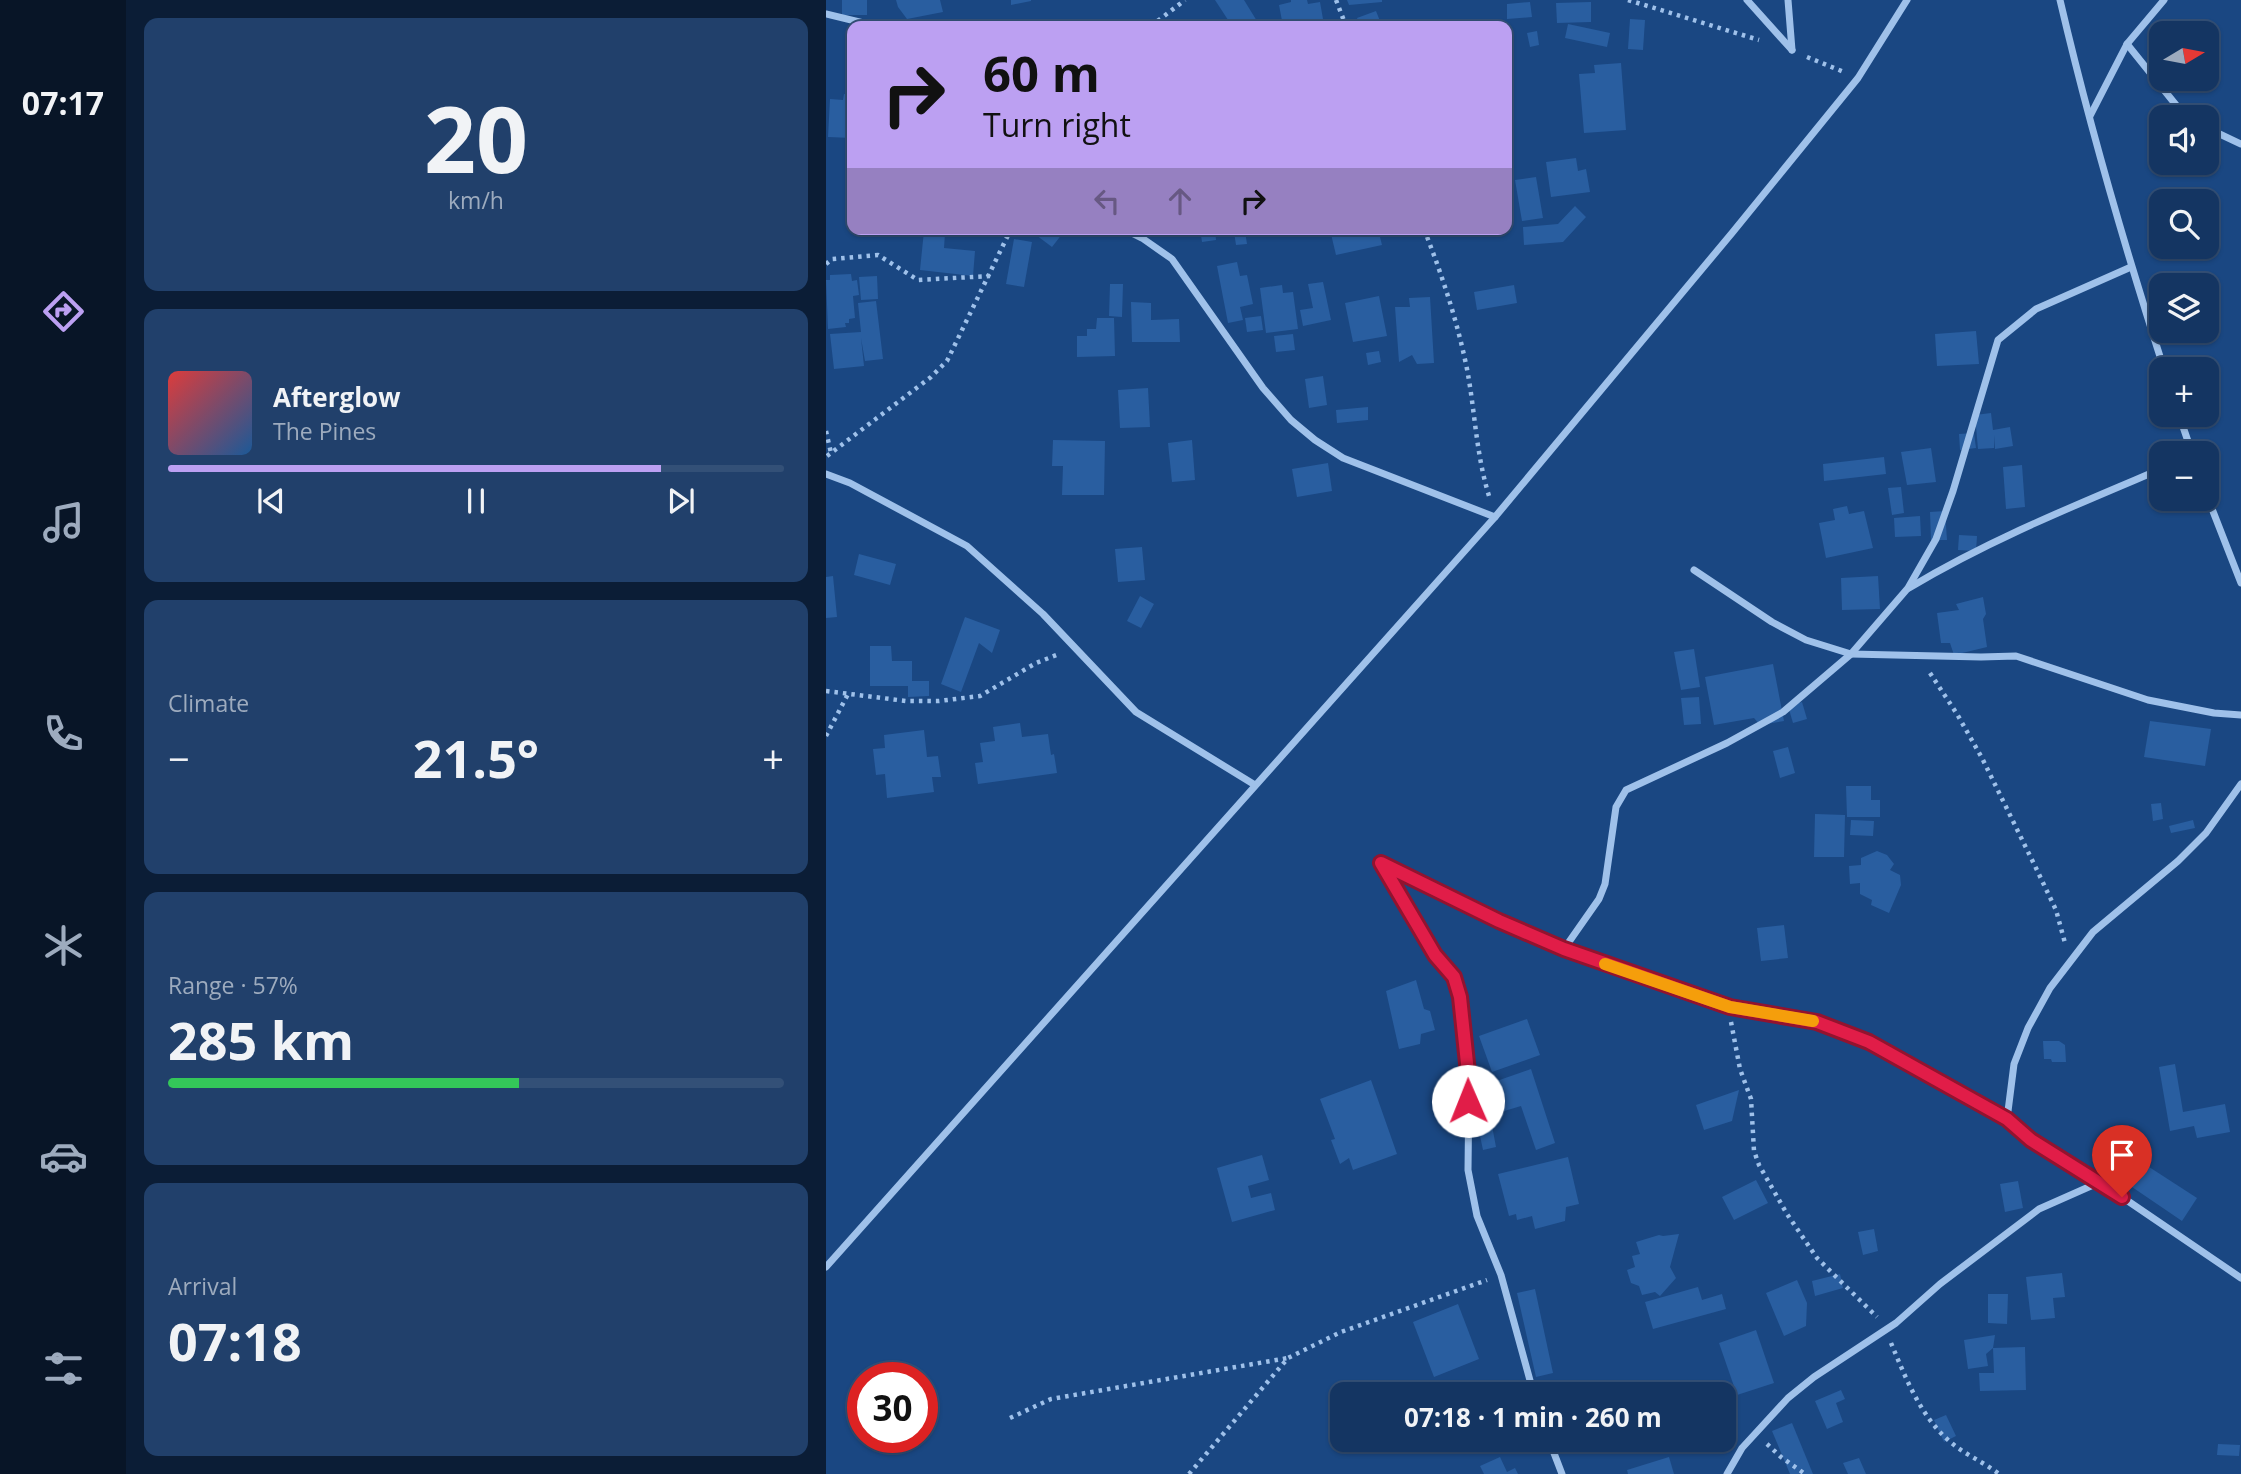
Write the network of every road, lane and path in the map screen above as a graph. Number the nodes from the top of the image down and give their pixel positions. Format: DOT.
graph roads {
  1 [pos="1185,0"];
  2 [pos="1336,0"];
  3 [pos="1628,0"];
  4 [pos="1747,0"];
  5 [pos="1788,0"];
  6 [pos="1908,0"];
  7 [pos="2060,0"];
  8 [pos="2164,0"];
  9 [pos="826,14"];
  10 [pos="855,21"];
  11 [pos="1158,21"];
  12 [pos="1344,21"];
  13 [pos="2127,44"];
  14 [pos="1792,50"];
  15 [pos="1858,78"];
  16 [pos="2176,105"];
  17 [pos="2090,116"];
  18 [pos="2219,134"];
  19 [pos="2241,144"];
  20 [pos="1008,235"];
  21 [pos="1136,235"];
  22 [pos="1426,235"];
  23 [pos="826,264"];
  24 [pos="2131,267"];
  25 [pos="990,276"];
  26 [pos="2160,357"];
  27 [pos="826,431"];
  28 [pos="828,455"];
  29 [pos="2149,473"];
  30 [pos="826,474"];
  31 [pos="2213,511"];
  32 [pos="1495,517"];
  33 [pos="1694,570"];
  34 [pos="2241,583"];
  35 [pos="1909,588"];
  36 [pos="1075,648"];
  37 [pos="1851,654"];
  38 [pos="1922,657"];
  39 [pos="826,691"];
  40 [pos="848,694"];
  41 [pos="2241,715"];
  42 [pos="826,736"];
  43 [pos="2241,784"];
  44 [pos="1255,785"];
  45 [pos="1564,949"];
  46 [pos="2070,960"];
  47 [pos="1730,1007"];
  48 [pos="2007,1119"];
  49 [pos="2100,1182"];
  50 [pos="826,1267"];
  51 [pos="1501,1275"];
  52 [pos="2241,1278"];
  53 [pos="1886,1329"];
  54 [pos="1288,1358"];
  55 [pos="1530,1382"];
  56 [pos="1010,1418"];
  57 [pos="1758,1429"];
  58 [pos="1554,1452"];
  59 [pos="1189,1474"];
  60 [pos="1562,1474"];
  61 [pos="1727,1474"];
  62 [pos="1805,1474"];
  63 [pos="1999,1474"];
  1 -- 11 [label="path"];
  2 -- 12 [label="path"];
  3 -- 14 [label="path"];
  4 -- 14 [label="street"];
  5 -- 14 [label="street"];
  6 -- 15 [label="street"];
  7 -- 17 [label="street"];
  8 -- 13 [label="street"];
  9 -- 10 [label="street"];
  13 -- 16 [label="street"];
  13 -- 17 [label="street"];
  14 -- 15 [label="path"];
  15 -- 32 [label="street"];
  17 -- 24 [label="street"];
  18 -- 19 [label="street"];
  20 -- 25 [label="path"];
  21 -- 32 [label="street"];
  22 -- 32 [label="path"];
  23 -- 25 [label="path"];
  24 -- 26 [label="street"];
  24 -- 35 [label="street"];
  25 -- 28 [label="path"];
  27 -- 28 [label="path"];
  29 -- 35 [label="street"];
  30 -- 36 [label="street"];
  31 -- 34 [label="street"];
  32 -- 44 [label="street"];
  33 -- 37 [label="street"];
  35 -- 37 [label="street"];
  36 -- 40 [label="path"];
  36 -- 44 [label="street"];
  37 -- 38 [label="street"];
  37 -- 45 [label="street"];
  38 -- 41 [label="street"];
  38 -- 46 [label="path"];
  39 -- 40 [label="path"];
  40 -- 42 [label="path"];
  43 -- 46 [label="street"];
  44 -- 50 [label="street"];
  45 -- 47 [label="street"];
  45 -- 51 [label="street"];
  46 -- 48 [label="street"];
  47 -- 48 [label="street"];
  47 -- 53 [label="path"];
  48 -- 49 [label="street"];
  49 -- 52 [label="street"];
  49 -- 53 [label="street"];
  51 -- 54 [label="path"];
  51 -- 55 [label="street"];
  53 -- 57 [label="street"];
  53 -- 63 [label="path"];
  54 -- 56 [label="path"];
  54 -- 59 [label="path"];
  57 -- 61 [label="street"];
  57 -- 62 [label="path"];
  58 -- 60 [label="street"];
}
